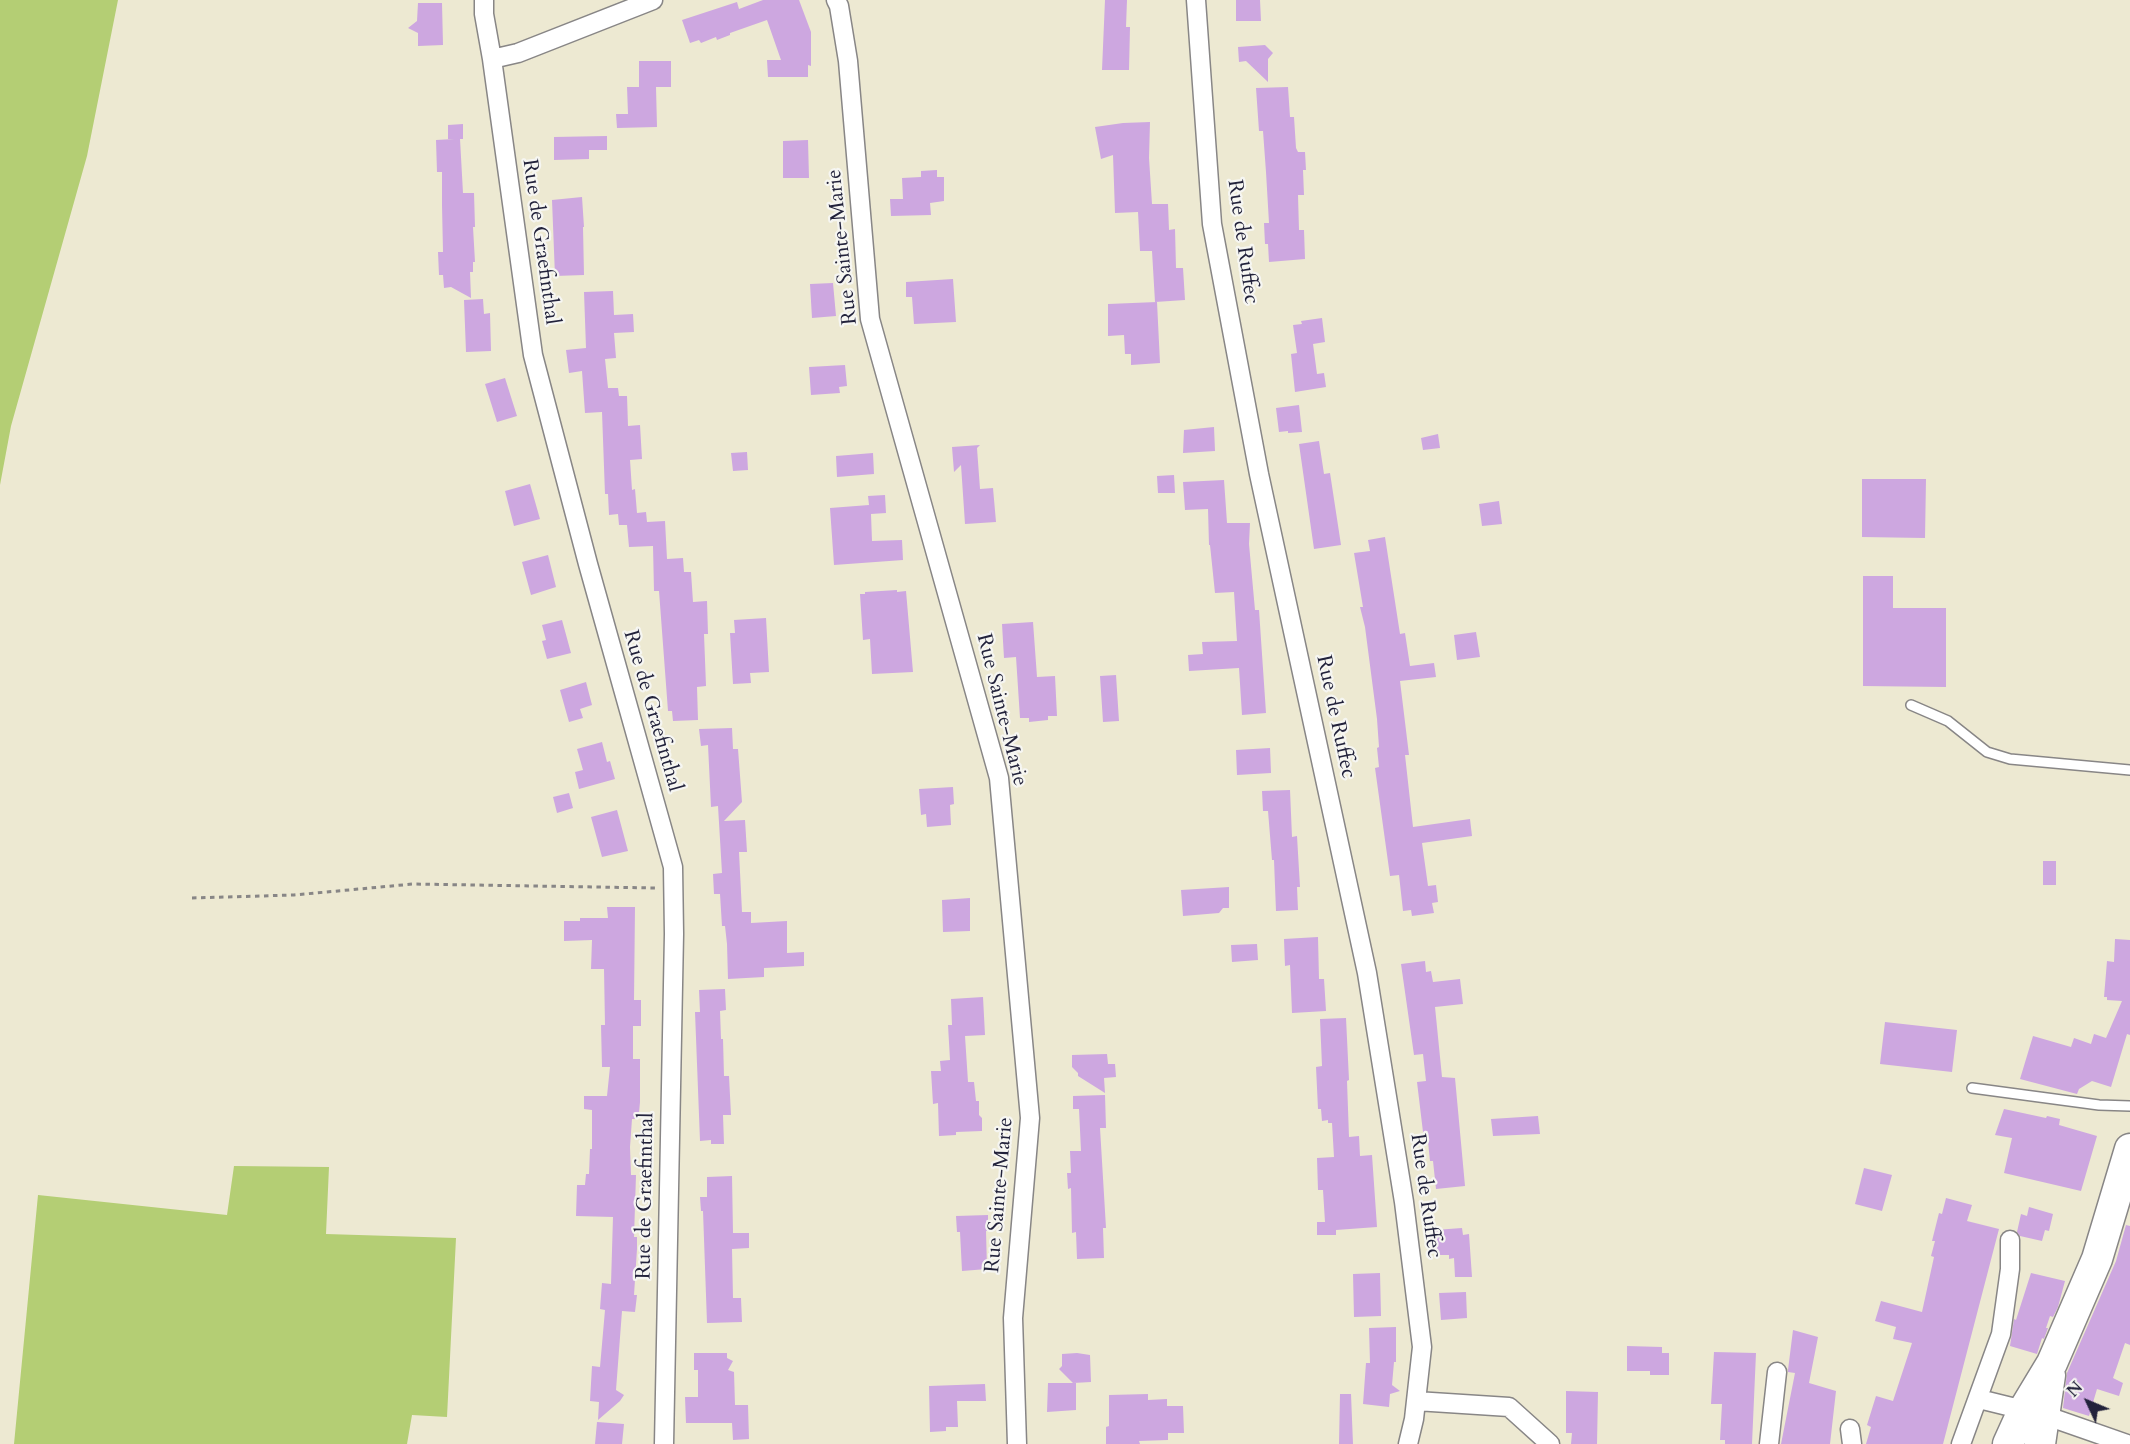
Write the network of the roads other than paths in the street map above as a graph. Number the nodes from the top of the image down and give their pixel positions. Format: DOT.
graph roads {
  1 [pos="484,0"];
  2 [pos="653,0"];
  3 [pos="836,0"];
  4 [pos="1196,0"];
  5 [pos="492,59"];
  6 [pos="1911,705"];
  7 [pos="2130,770"];
  8 [pos="1972,1088"];
  9 [pos="2130,1106"];
  10 [pos="2130,1149"];
  11 [pos="2010,1240"];
  12 [pos="1777,1372"];
  13 [pos="1979,1399"];
  14 [pos="1416,1401"];
  15 [pos="2036,1423"];
  16 [pos="664,1444"];
  17 [pos="1017,1444"];
  18 [pos="1408,1444"];
  19 [pos="1550,1444"];
  20 [pos="1769,1444"];
  21 [pos="1961,1444"];
  22 [pos="2008,1444"];
  23 [pos="2127,1444"];
  1 -- 5 [label="street, Rue de Graefinthal"];
  2 -- 5 [label="street"];
  3 -- 17 [label="street, Rue Sainte-Marie"];
  4 -- 14 [label="street, Rue de Ruffec"];
  5 -- 16 [label="street, Rue de Graefinthal"];
  6 -- 7 [label="lane"];
  8 -- 9 [label="lane"];
  10 -- 15 [label="main road"];
  11 -- 13 [label="street"];
  12 -- 20 [label="street"];
  13 -- 15 [label="street"];
  13 -- 21 [label="street"];
  14 -- 18 [label="street, Rue de Ruffec"];
  14 -- 19 [label="street"];
  15 -- 22 [label="main road"];
  15 -- 23 [label="street"];
}
